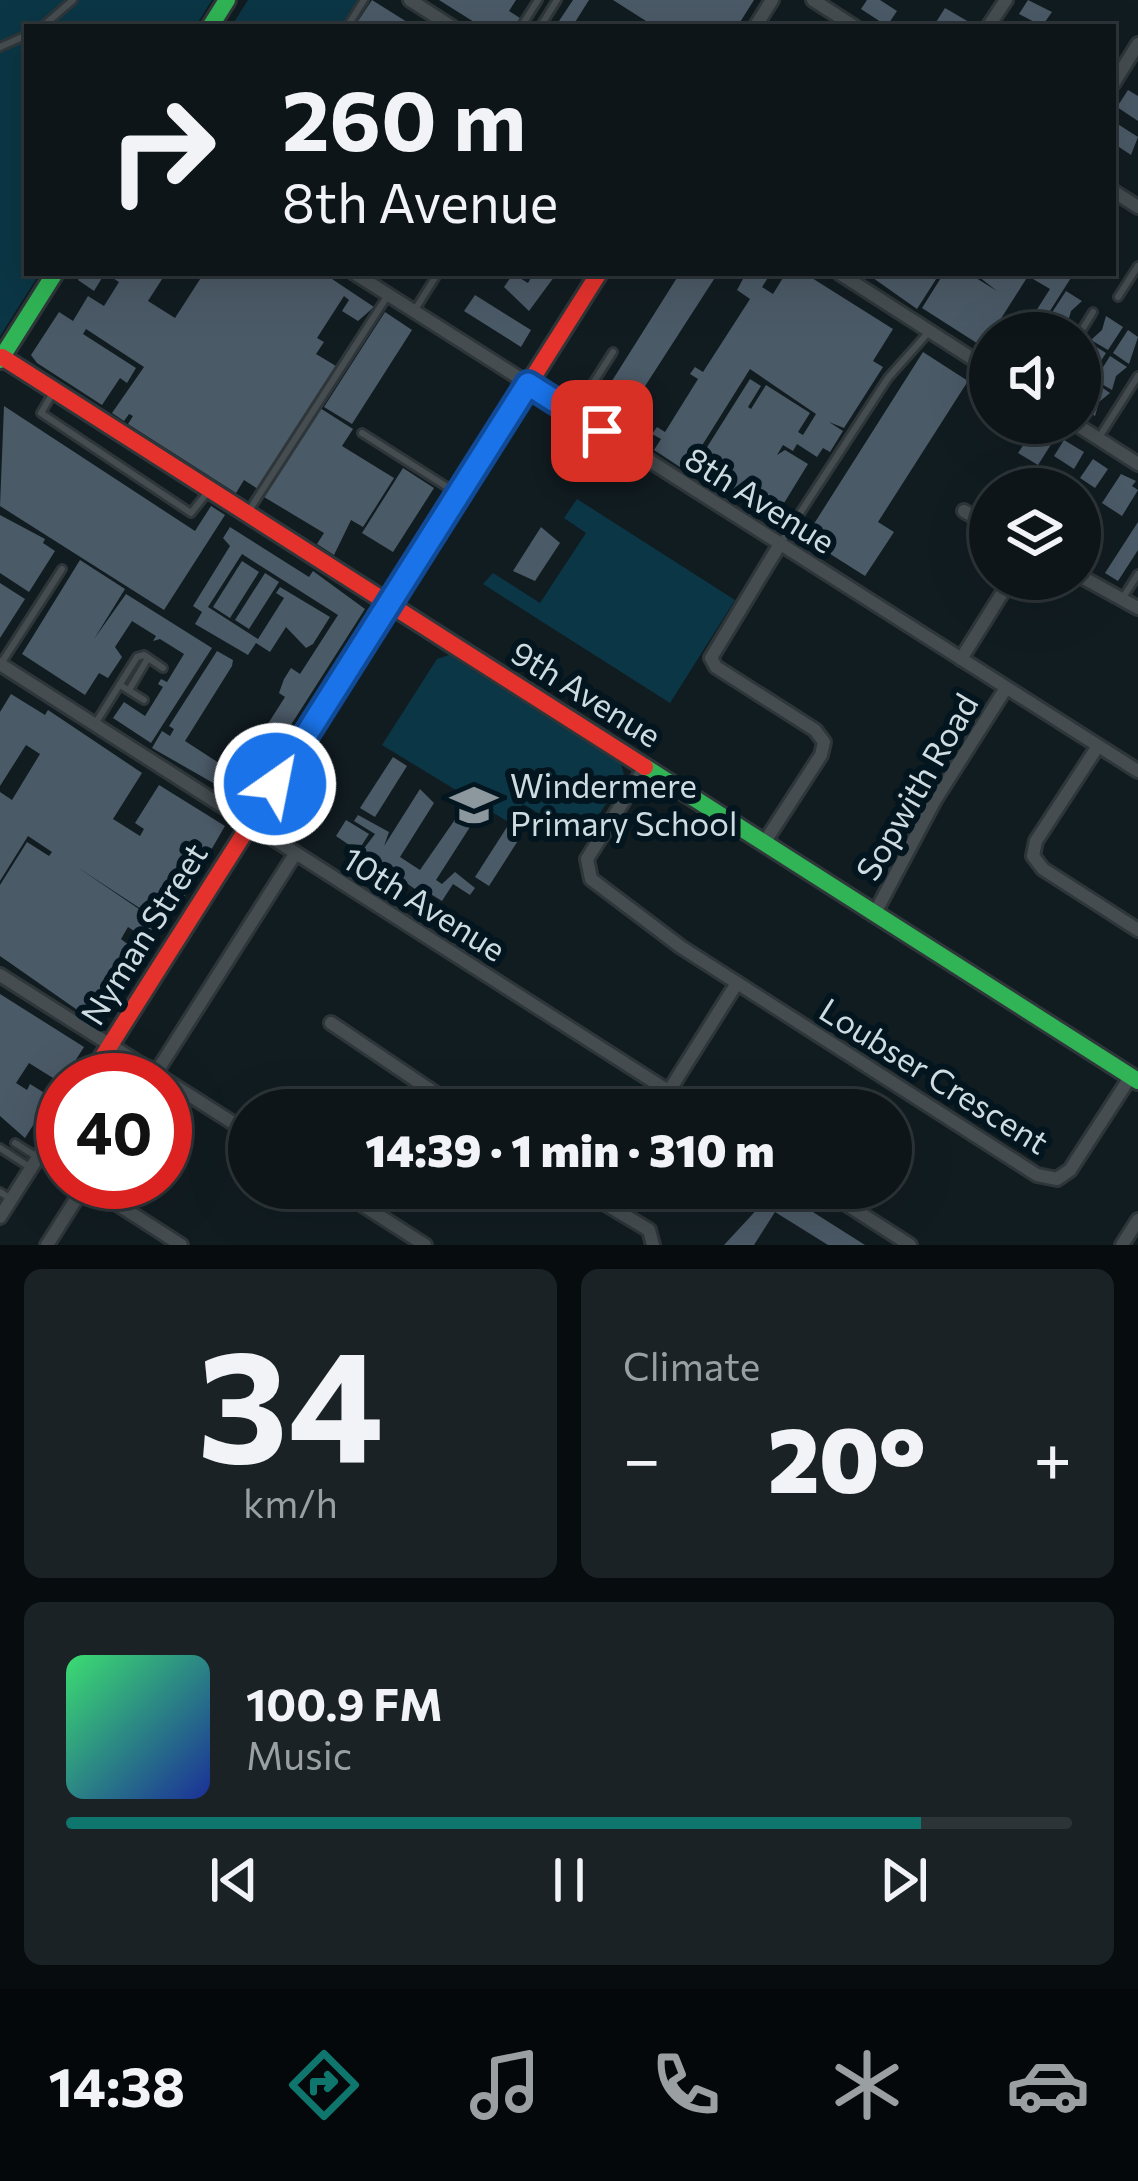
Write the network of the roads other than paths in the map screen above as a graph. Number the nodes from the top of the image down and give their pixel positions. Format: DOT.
graph roads {
  1 [pos="73,0"];
  2 [pos="812,0"];
  3 [pos="419,2"];
  4 [pos="835,6"];
  5 [pos="46,24"];
  6 [pos="448,24"];
  7 [pos="1138,44"];
  8 [pos="1116,79"];
  9 [pos="1138,266"];
  10 [pos="53,276"];
  11 [pos="358,276"];
  12 [pos="436,276"];
  13 [pos="597,276"];
  14 [pos="845,276"];
  15 [pos="388,296"];
  16 [pos="1118,297"];
  17 [pos="414,311"];
  18 [pos="929,331"];
  19 [pos="613,352"];
  20 [pos="969,357"];
  21 [pos="1,359"];
  22 [pos="1138,376"];
  23 [pos="528,384"];
  24 [pos="54,391"];
  25 [pos="574,413"];
  26 [pos="362,433"];
  27 [pos="1101,434"];
  28 [pos="1101,441"];
  29 [pos="1138,464"];
  30 [pos="209,490"];
  31 [pos="458,494"];
  32 [pos="964,512"];
  33 [pos="248,514"];
  34 [pos="969,515"];
  35 [pos="780,544"];
  36 [pos="62,569"];
  37 [pos="1138,574"];
  38 [pos="1101,587"];
  39 [pos="1123,598"];
  40 [pos="998,600"];
  41 [pos="389,604"];
  42 [pos="1138,608"];
  43 [pos="148,658"];
  44 [pos="961,659"];
  45 [pos="0,664"];
  46 [pos="163,668"];
  47 [pos="119,685"];
  48 [pos="1006,688"];
  49 [pos="129,690"];
  50 [pos="144,700"];
  51 [pos="94,726"];
  52 [pos="1098,746"];
  53 [pos="645,767"];
  54 [pos="1138,771"];
  55 [pos="250,823"];
  56 [pos="764,843"];
  57 [pos="295,854"];
  58 [pos="875,914"];
  59 [pos="1138,930"];
  60 [pos="0,975"];
  61 [pos="737,983"];
  62 [pos="331,1023"];
  63 [pos="110,1045"];
  64 [pos="105,1053"];
  65 [pos="121,1053"];
  66 [pos="168,1053"];
  67 [pos="1134,1078"];
  68 [pos="429,1089"];
  69 [pos="666,1089"];
  70 [pos="670,1089"];
  71 [pos="192,1100"];
  72 [pos="228,1121"];
  73 [pos="15,1143"];
  74 [pos="0,1148"];
  75 [pos="36,1160"];
  76 [pos="34,1163"];
  77 [pos="6,1196"];
  78 [pos="70,1209"];
  79 [pos="126,1209"];
  80 [pos="368,1209"];
  81 [pos="614,1209"];
  82 [pos="621,1209"];
  83 [pos="854,1209"];
  84 [pos="619,1212"];
  85 [pos="0,1217"];
  86 [pos="1138,1220"];
  87 [pos="47,1245"];
  88 [pos="181,1245"];
  89 [pos="425,1245"];
  90 [pos="653,1245"];
  91 [pos="910,1245"];
  92 [pos="1122,1245"];
  1 -- 5 [label="lane"];
  2 -- 4 [label="street"];
  3 -- 6 [label="street"];
  7 -- 8 [label="street"];
  9 -- 16 [label="lane"];
  10 -- 21 [label="street"];
  11 -- 15 [label="street, 8th Avenue"];
  12 -- 17 [label="lane"];
  13 -- 23 [label="street, Nyman Street"];
  14 -- 18 [label="street"];
  15 -- 17 [label="street, 8th Avenue"];
  15 -- 33 [label="lane"];
  17 -- 23 [label="street, 8th Avenue"];
  18 -- 20 [label="street"];
  18 -- 35 [label="lane"];
  19 -- 25 [label="lane"];
  21 -- 24 [label="street, 9th Avenue"];
  22 -- 27 [label="lane"];
  23 -- 25 [label="street, 8th Avenue"];
  23 -- 31 [label="street, Nyman Street"];
  24 -- 30 [label="street, 9th Avenue"];
  24 -- 30 [label="lane"];
  25 -- 35 [label="street, 8th Avenue"];
  26 -- 31 [label="lane"];
  28 -- 29 [label="street"];
  30 -- 33 [label="street, 9th Avenue"];
  31 -- 41 [label="street, Nyman Street"];
  32 -- 34 [label="street"];
  33 -- 41 [label="street, 9th Avenue"];
  35 -- 44 [label="street, 8th Avenue"];
  35 -- 56 [label="street"];
  36 -- 45 [label="lane"];
  37 -- 39 [label="lane"];
  38 -- 39 [label="street"];
  39 -- 42 [label="street"];
  40 -- 44 [label="street"];
  41 -- 53 [label="street, 9th Avenue"];
  41 -- 55 [label="street, Nyman Street"];
  43 -- 46 [label="lane"];
  43 -- 47 [label="lane"];
  43 -- 49 [label="lane"];
  44 -- 48 [label="street, 8th Avenue"];
  45 -- 51 [label="street, 10th Avenue"];
  47 -- 49 [label="lane"];
  47 -- 51 [label="lane"];
  48 -- 52 [label="street, 8th Avenue"];
  48 -- 58 [label="street, Sopwith Road"];
  49 -- 50 [label="lane"];
  51 -- 55 [label="street, 10th Avenue"];
  52 -- 54 [label="street, 8th Avenue"];
  52 -- 59 [label="street"];
  53 -- 56 [label="street, 9th Avenue"];
  53 -- 61 [label="street, Loubser Crescent"];
  55 -- 57 [label="street, 10th Avenue"];
  55 -- 63 [label="street, Nyman Street"];
  56 -- 58 [label="street, 9th Avenue"];
  57 -- 66 [label="street"];
  57 -- 69 [label="street, 10th Avenue"];
  58 -- 67 [label="street, 9th Avenue"];
  60 -- 63 [label="street"];
  61 -- 67 [label="street, Loubser Crescent"];
  61 -- 70 [label="street"];
  62 -- 68 [label="street"];
  63 -- 64 [label="street, Nyman Street"];
  63 -- 65 [label="street"];
  71 -- 72 [label="street"];
  73 -- 76 [label="lane"];
  74 -- 76 [label="lane"];
  75 -- 76 [label="street"];
  76 -- 77 [label="street"];
  77 -- 85 [label="street"];
  78 -- 87 [label="street"];
  79 -- 88 [label="street"];
  80 -- 89 [label="street"];
  81 -- 84 [label="street"];
  82 -- 84 [label="street"];
  83 -- 91 [label="street"];
  84 -- 90 [label="street"];
  86 -- 92 [label="street"];
}
